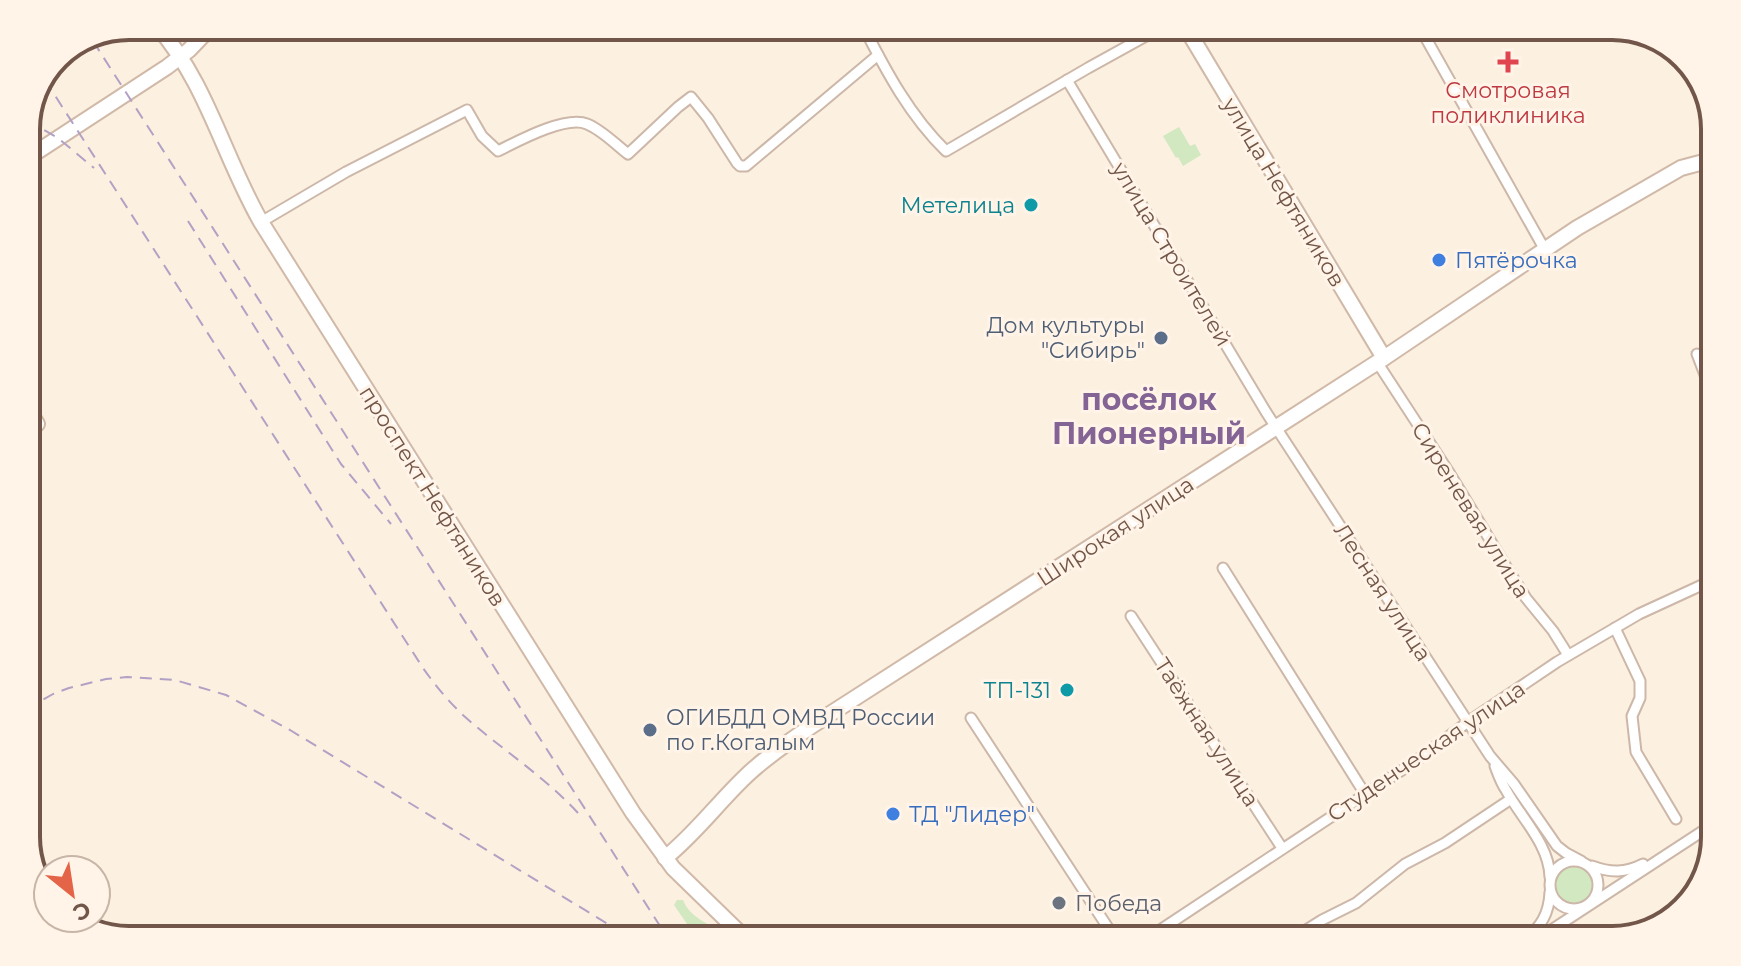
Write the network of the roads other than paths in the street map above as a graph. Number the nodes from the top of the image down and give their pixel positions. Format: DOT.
graph roads {
  1 [pos="167,40"];
  2 [pos="198,40"];
  3 [pos="870,40"];
  4 [pos="1139,40"];
  5 [pos="1193,40"];
  6 [pos="1427,40"];
  7 [pos="878,55"];
  8 [pos="180,57"];
  9 [pos="1067,80"];
  10 [pos="40,150"];
  11 [pos="1701,162"];
  12 [pos="261,222"];
  13 [pos="1545,250"];
  14 [pos="1697,354"];
  15 [pos="1380,360"];
  16 [pos="1701,364"];
  17 [pos="1276,427"];
  18 [pos="1223,568"];
  19 [pos="1701,585"];
  20 [pos="1131,616"];
  21 [pos="1615,628"];
  22 [pos="1568,655"];
  23 [pos="971,718"];
  24 [pos="1468,722"];
  25 [pos="1490,756"];
  26 [pos="1365,794"];
  27 [pos="1511,799"];
  28 [pos="1676,819"];
  29 [pos="1701,830"];
  30 [pos="1701,832"];
  31 [pos="1282,848"];
  32 [pos="665,858"];
  33 [pos="1583,862"];
  34 [pos="1550,884"];
  35 [pos="1588,905"];
  36 [pos="732,926"];
  37 [pos="1107,926"];
  38 [pos="1166,926"];
  39 [pos="1312,926"];
  40 [pos="1539,926"];
  41 [pos="1557,926"];
  1 -- 8 [label="street, проспект Нефтяников"];
  2 -- 8 [label="street"];
  3 -- 7 [label="street"];
  4 -- 9 [label="street"];
  5 -- 15 [label="street, улица Нефтяников"];
  6 -- 13 [label="street"];
  7 -- 9 [label="street"];
  7 -- 12 [label="street"];
  8 -- 10 [label="street"];
  8 -- 12 [label="street, проспект Нефтяников"];
  9 -- 17 [label="street, улица Строителей"];
  11 -- 13 [label="street, Широкая улица"];
  12 -- 32 [label="street, проспект Нефтяников"];
  13 -- 15 [label="street, Широкая улица"];
  14 -- 16 [label="street"];
  15 -- 17 [label="street, Широкая улица"];
  15 -- 22 [label="street, Сиреневая улица"];
  17 -- 24 [label="street, Лесная улица"];
  17 -- 32 [label="street, Широкая улица"];
  18 -- 26 [label="street"];
  19 -- 21 [label="street, Студенческая улица"];
  20 -- 31 [label="street, Таёжная улица"];
  21 -- 22 [label="street, Студенческая улица"];
  21 -- 28 [label="street"];
  22 -- 24 [label="street, Студенческая улица"];
  23 -- 37 [label="street"];
  24 -- 25 [label="street, Лесная улица"];
  24 -- 26 [label="street, Студенческая улица"];
  25 -- 27 [label="street, Лесная улица"];
  25 -- 33 [label="street, Лесная улица"];
  26 -- 31 [label="street, Студенческая улица"];
  27 -- 34 [label="street, Лесная улица"];
  27 -- 39 [label="street"];
  29 -- 33 [label="street"];
  30 -- 35 [label="street"];
  31 -- 38 [label="street, Студенческая улица"];
  32 -- 36 [label="street, проспект Нефтяников"];
  33 -- 34 [label="street"];
  33 -- 35 [label="street"];
  34 -- 35 [label="street"];
  34 -- 40 [label="street"];
  35 -- 41 [label="street"];
}
